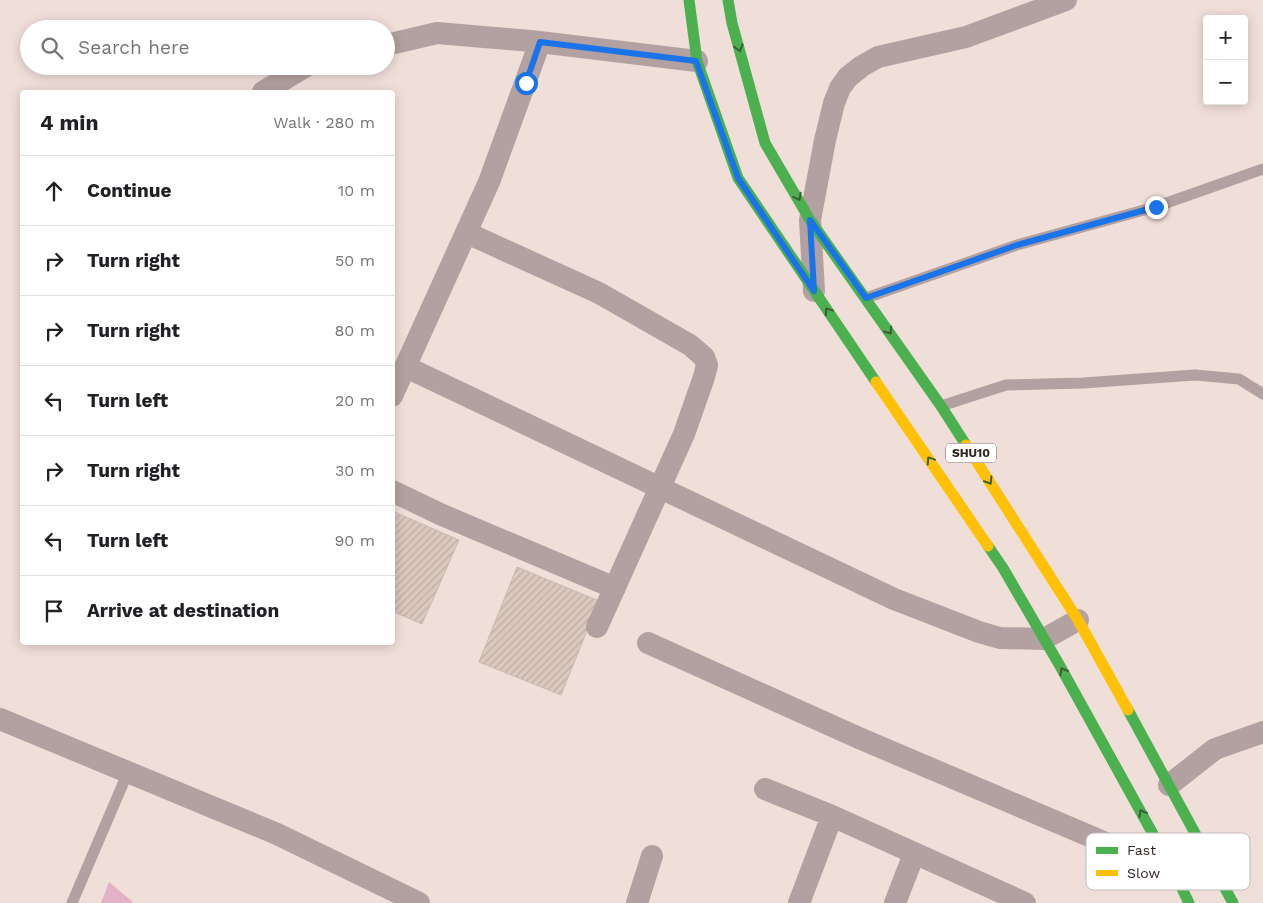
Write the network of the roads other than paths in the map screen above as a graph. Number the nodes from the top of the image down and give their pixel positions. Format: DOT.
graph roads {
  1 [pos="689,0"];
  2 [pos="728,0"];
  3 [pos="1066,0"];
  4 [pos="540,42"];
  5 [pos="395,43"];
  6 [pos="696,61"];
  7 [pos="291,75"];
  8 [pos="266,90"];
  9 [pos="1263,169"];
  10 [pos="810,220"];
  11 [pos="467,233"];
  12 [pos="814,291"];
  13 [pos="866,298"];
  14 [pos="406,367"];
  15 [pos="395,390"];
  16 [pos="1263,394"];
  17 [pos="941,406"];
  18 [pos="660,488"];
  19 [pos="395,492"];
  20 [pos="615,588"];
  21 [pos="1078,620"];
  22 [pos="597,627"];
  23 [pos="1044,639"];
  24 [pos="648,643"];
  25 [pos="0,719"];
  26 [pos="1263,732"];
  27 [pos="128,772"];
  28 [pos="1169,785"];
  29 [pos="765,789"];
  30 [pos="832,816"];
  31 [pos="1152,833"];
  32 [pos="1195,833"];
  33 [pos="1086,835"];
  34 [pos="914,854"];
  35 [pos="652,856"];
  36 [pos="1183,890"];
  37 [pos="1226,890"];
  38 [pos="72,903"];
  39 [pos="418,903"];
  40 [pos="637,903"];
  41 [pos="799,903"];
  42 [pos="895,903"];
  43 [pos="1025,903"];
  44 [pos="1189,903"];
  45 [pos="1233,903"];
  1 -- 6 [label="main road, SHU10"];
  2 -- 10 [label="main road, SHU10, one-way"];
  3 -- 10 [label="street"];
  4 -- 5 [label="street"];
  4 -- 6 [label="street"];
  4 -- 11 [label="street"];
  6 -- 12 [label="main road, SHU10"];
  7 -- 8 [label="street"];
  9 -- 13 [label="lane"];
  10 -- 12 [label="street"];
  10 -- 13 [label="main road, SHU10"];
  11 -- 14 [label="street"];
  11 -- 18 [label="street"];
  23 -- 12 [label="main road, SHU10, one-way"];
  13 -- 17 [label="main road, SHU10, one-way"];
  14 -- 15 [label="street"];
  14 -- 18 [label="street"];
  16 -- 17 [label="lane"];
  17 -- 21 [label="main road, SHU10, one-way"];
  18 -- 20 [label="street"];
  18 -- 23 [label="street"];
  19 -- 20 [label="street"];
  20 -- 22 [label="street"];
  21 -- 23 [label="street"];
  21 -- 28 [label="main road, SHU10"];
  31 -- 23 [label="main road, SHU10, one-way"];
  24 -- 33 [label="street"];
  25 -- 27 [label="street"];
  26 -- 28 [label="street"];
  27 -- 38 [label="lane"];
  27 -- 39 [label="street"];
  28 -- 32 [label="main road, SHU10"];
  29 -- 30 [label="street"];
  30 -- 34 [label="street"];
  30 -- 41 [label="street"];
  34 -- 42 [label="street"];
  34 -- 43 [label="street"];
  35 -- 40 [label="street"];
  36 -- 44 [label="main road, SHU10"];
  37 -- 45 [label="main road, SHU10"];
}
